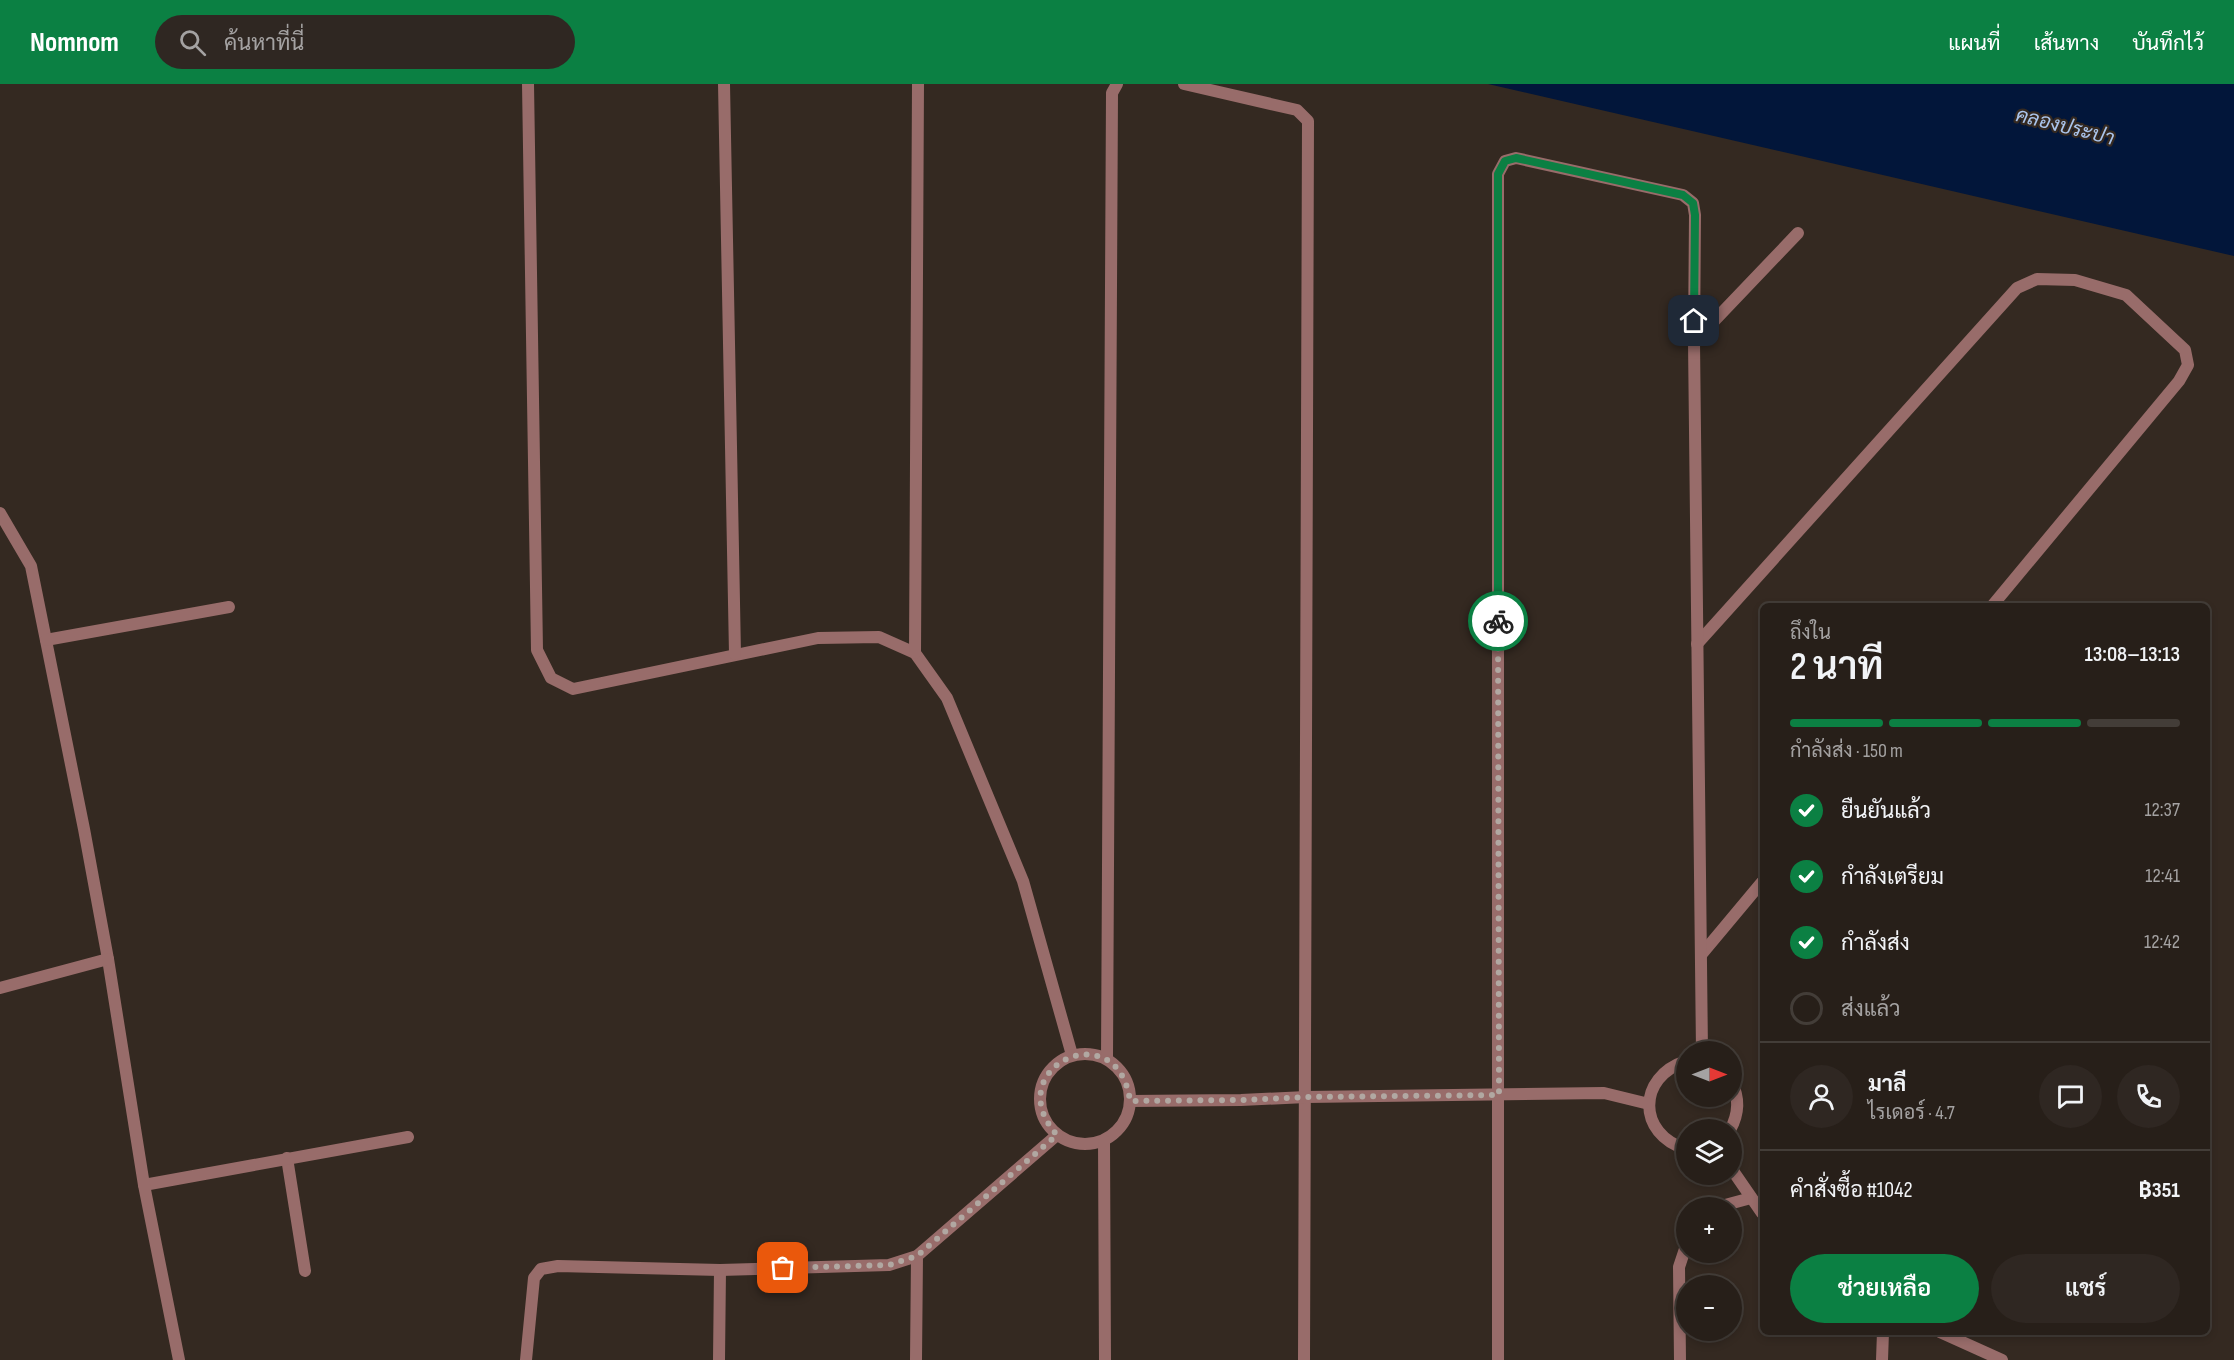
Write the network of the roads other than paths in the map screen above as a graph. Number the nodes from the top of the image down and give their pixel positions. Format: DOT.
graph roads {
  1 [pos="528,84"];
  2 [pos="724,84"];
  3 [pos="918,84"];
  4 [pos="1117,84"];
  5 [pos="1184,84"];
  6 [pos="1798,233"];
  7 [pos="1694,342"];
  8 [pos="0,513"];
  9 [pos="1994,603"];
  10 [pos="229,607"];
  11 [pos="46,640"];
  12 [pos="1697,644"];
  13 [pos="915,653"];
  14 [pos="735,654"];
  15 [pos="1760,884"];
  16 [pos="1701,955"];
  17 [pos="108,959"];
  18 [pos="0,988"];
  19 [pos="1702,1041"];
  20 [pos="1072,1055"];
  21 [pos="1107,1059"];
  22 [pos="1676,1064"];
  23 [pos="1499,1095"];
  24 [pos="1306,1097"];
  25 [pos="1130,1101"];
  26 [pos="1648,1104"];
  27 [pos="1057,1135"];
  28 [pos="408,1137"];
  29 [pos="1104,1141"];
  30 [pos="1676,1146"];
  31 [pos="287,1158"];
  32 [pos="1742,1184"];
  33 [pos="144,1185"];
  34 [pos="1751,1198"];
  35 [pos="1742,1200"];
  36 [pos="1760,1210"];
  37 [pos="917,1256"];
  38 [pos="1680,1263"];
  39 [pos="720,1270"];
  40 [pos="306,1271"];
  41 [pos="1882,1335"];
  42 [pos="1947,1335"];
  43 [pos="179,1360"];
  44 [pos="526,1360"];
  45 [pos="719,1360"];
  46 [pos="916,1360"];
  47 [pos="1105,1360"];
  48 [pos="1304,1360"];
  49 [pos="1498,1360"];
  50 [pos="1680,1360"];
  51 [pos="1882,1360"];
  52 [pos="2002,1360"];
  1 -- 14 [label="street"];
  2 -- 14 [label="street"];
  3 -- 13 [label="street"];
  4 -- 21 [label="street"];
  5 -- 24 [label="street"];
  6 -- 7 [label="street"];
  7 -- 12 [label="street"];
  7 -- 23 [label="street"];
  8 -- 11 [label="street"];
  9 -- 12 [label="street"];
  10 -- 11 [label="street"];
  11 -- 17 [label="street"];
  12 -- 16 [label="street"];
  13 -- 14 [label="street"];
  13 -- 20 [label="street"];
  15 -- 16 [label="street"];
  16 -- 19 [label="street"];
  17 -- 18 [label="street"];
  17 -- 33 [label="street"];
  20 -- 21 [label="street"];
  20 -- 27 [label="street"];
  21 -- 25 [label="street"];
  22 -- 26 [label="street"];
  23 -- 24 [label="street"];
  23 -- 26 [label="street"];
  23 -- 49 [label="street"];
  24 -- 25 [label="street"];
  24 -- 48 [label="street"];
  25 -- 29 [label="street"];
  26 -- 30 [label="street"];
  27 -- 29 [label="street"];
  27 -- 37 [label="street"];
  28 -- 31 [label="street"];
  29 -- 47 [label="street"];
  31 -- 33 [label="street"];
  31 -- 40 [label="street"];
  32 -- 34 [label="street"];
  33 -- 43 [label="street"];
  34 -- 35 [label="street"];
  34 -- 36 [label="street"];
  37 -- 39 [label="street"];
  37 -- 46 [label="street"];
  38 -- 50 [label="street"];
  39 -- 44 [label="street"];
  39 -- 45 [label="street"];
  41 -- 51 [label="street"];
  42 -- 52 [label="street"];
}
